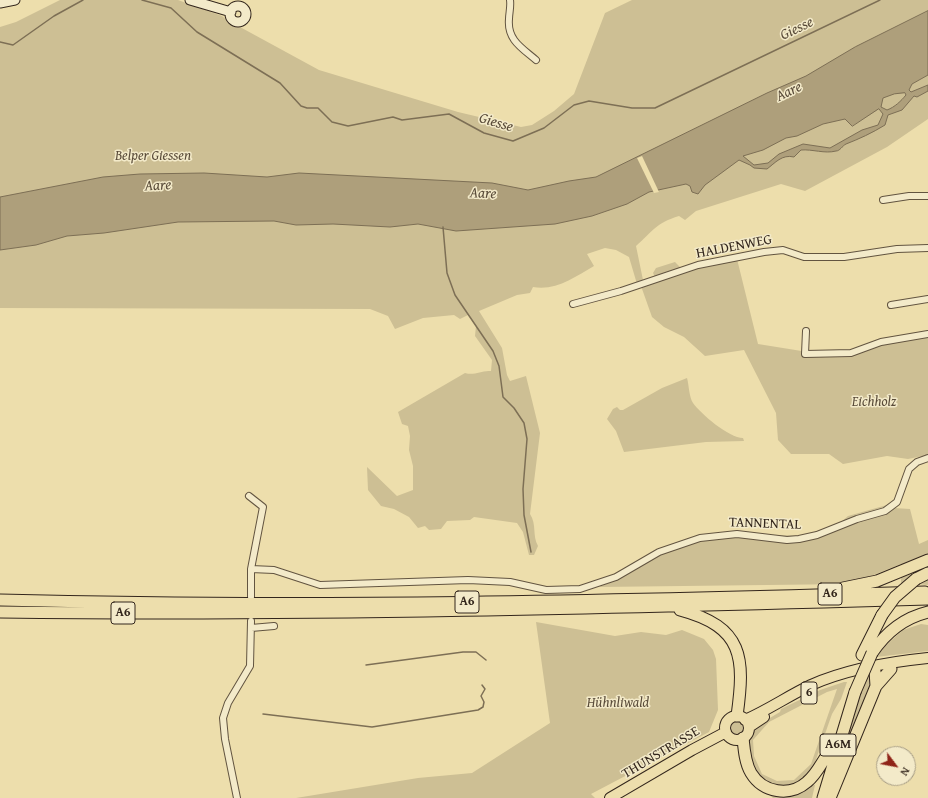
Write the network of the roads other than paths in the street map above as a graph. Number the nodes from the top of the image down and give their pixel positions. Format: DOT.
graph roads {
  1 [pos="15,0"];
  2 [pos="190,0"];
  3 [pos="247,0"];
  4 [pos="510,0"];
  5 [pos="0,3"];
  6 [pos="236,6"];
  7 [pos="246,12"];
  8 [pos="536,60"];
  9 [pos="928,196"];
  10 [pos="883,200"];
  11 [pos="928,248"];
  12 [pos="928,299"];
  13 [pos="573,304"];
  14 [pos="891,305"];
  15 [pos="806,332"];
  16 [pos="928,334"];
  17 [pos="928,458"];
  18 [pos="249,496"];
  19 [pos="928,560"];
  20 [pos="251,569"];
  21 [pos="928,573"];
  22 [pos="928,592"];
  23 [pos="795,595"];
  24 [pos="251,597"];
  25 [pos="928,599"];
  26 [pos="0,600"];
  27 [pos="668,607"];
  28 [pos="0,612"];
  29 [pos="928,612"];
  30 [pos="274,626"];
  31 [pos="867,654"];
  32 [pos="928,658"];
  33 [pos="928,665"];
  34 [pos="873,669"];
  35 [pos="890,669"];
  36 [pos="876,686"];
  37 [pos="851,693"];
  38 [pos="743,721"];
  39 [pos="726,732"];
  40 [pos="739,739"];
  41 [pos="827,755"];
  42 [pos="237,798"];
  43 [pos="610,798"];
  44 [pos="770,798"];
  45 [pos="816,798"];
  46 [pos="822,798"];
  47 [pos="830,798"];
  1 -- 5 [label="street"];
  2 -- 6 [label="street"];
  3 -- 7 [label="street"];
  4 -- 8 [label="street"];
  6 -- 7 [label="street"];
  6 -- 7 [label="street"];
  9 -- 10 [label="street"];
  11 -- 13 [label="street, HALDENWEG"];
  12 -- 14 [label="street"];
  15 -- 16 [label="street"];
  17 -- 20 [label="street, TANNENTAL"];
  18 -- 20 [label="street"];
  19 -- 23 [label="highway"];
  20 -- 24 [label="street"];
  21 -- 31 [label="highway, A6M, bridge"];
  22 -- 23 [label="highway, A6"];
  23 -- 26 [label="highway, A6"];
  25 -- 27 [label="highway, A6"];
  27 -- 28 [label="highway, A6"];
  27 -- 38 [label="highway"];
  29 -- 31 [label="highway, A6M"];
  30 -- 42 [label="street"];
  31 -- 37 [label="highway, A6M"];
  32 -- 34 [label="main road, 6"];
  33 -- 35 [label="main road, 6"];
  34 -- 35 [label="main road, 6"];
  34 -- 36 [label="highway"];
  34 -- 38 [label="main road, 6"];
  35 -- 36 [label="highway"];
  36 -- 47 [label="highway"];
  37 -- 41 [label="highway, A6M"];
  37 -- 46 [label="highway, A6M"];
  38 -- 39 [label="main road"];
  38 -- 40 [label="main road"];
  39 -- 40 [label="main road"];
  39 -- 43 [label="main road, THUNSTRASSE"];
  40 -- 41 [label="highway"];
  40 -- 44 [label="highway"];
  41 -- 45 [label="highway, A6M"];
}
